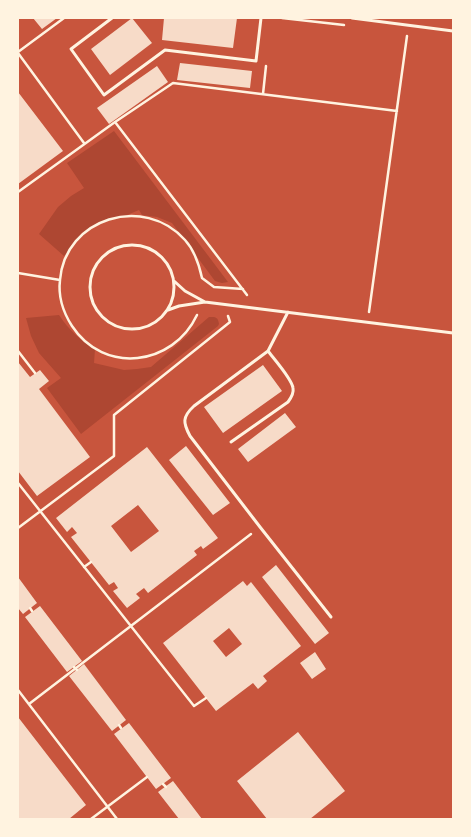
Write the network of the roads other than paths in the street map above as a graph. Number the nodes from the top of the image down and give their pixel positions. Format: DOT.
graph roads {
  1 [pos="112,18"];
  2 [pos="261,18"];
  3 [pos="352,18"];
  4 [pos="378,20"];
  5 [pos="453,31"];
  6 [pos="174,281"];
  7 [pos="205,302"];
  8 [pos="168,310"];
  9 [pos="288,312"];
  10 [pos="453,333"];
  11 [pos="268,351"];
  12 [pos="231,442"];
  13 [pos="331,617"];
  1 -- 2 [label="lane"];
  3 -- 4 [label="lane"];
  4 -- 5 [label="lane"];
  6 -- 7 [label="lane"];
  6 -- 8 [label="lane"];
  6 -- 8 [label="lane"];
  7 -- 8 [label="lane"];
  7 -- 9 [label="lane"];
  9 -- 10 [label="lane"];
  9 -- 11 [label="lane"];
  11 -- 12 [label="lane"];
  11 -- 13 [label="lane"];
}
